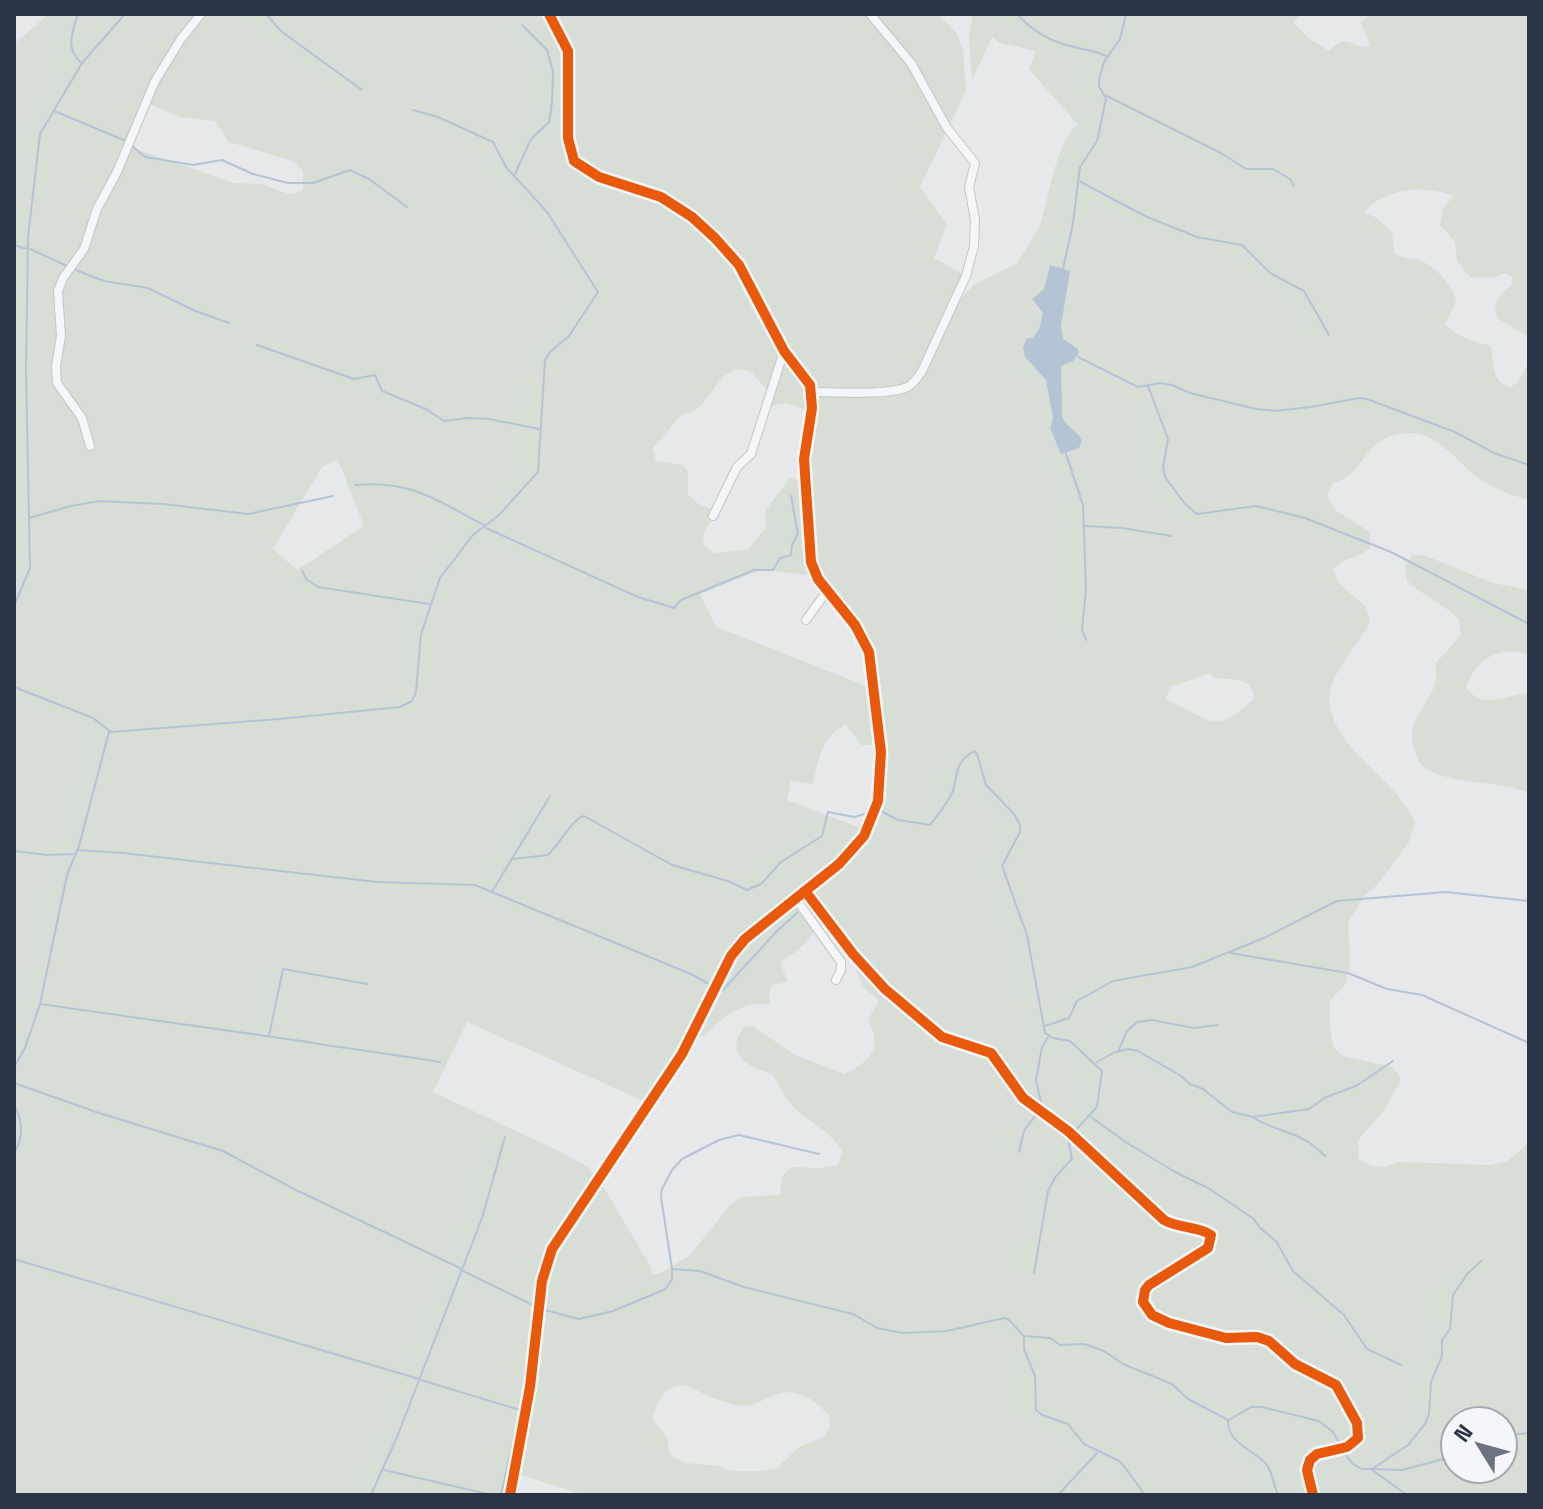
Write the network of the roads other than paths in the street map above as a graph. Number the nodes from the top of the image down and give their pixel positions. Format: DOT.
graph roads {
  1 [pos="201,14"];
  2 [pos="549,14"];
  3 [pos="870,14"];
  4 [pos="784,351"];
  5 [pos="812,392"];
  6 [pos="90,446"];
  7 [pos="713,516"];
  8 [pos="827,591"];
  9 [pos="806,620"];
  10 [pos="805,891"];
  11 [pos="796,899"];
  12 [pos="836,980"];
  13 [pos="510,1495"];
  14 [pos="1313,1495"];
  1 -- 6 [label="street"];
  2 -- 4 [label="street"];
  3 -- 5 [label="street"];
  4 -- 5 [label="street"];
  4 -- 7 [label="street"];
  5 -- 8 [label="street"];
  8 -- 9 [label="street"];
  8 -- 10 [label="street"];
  10 -- 11 [label="street"];
  10 -- 14 [label="street"];
  11 -- 12 [label="street"];
  11 -- 13 [label="street"];
}
